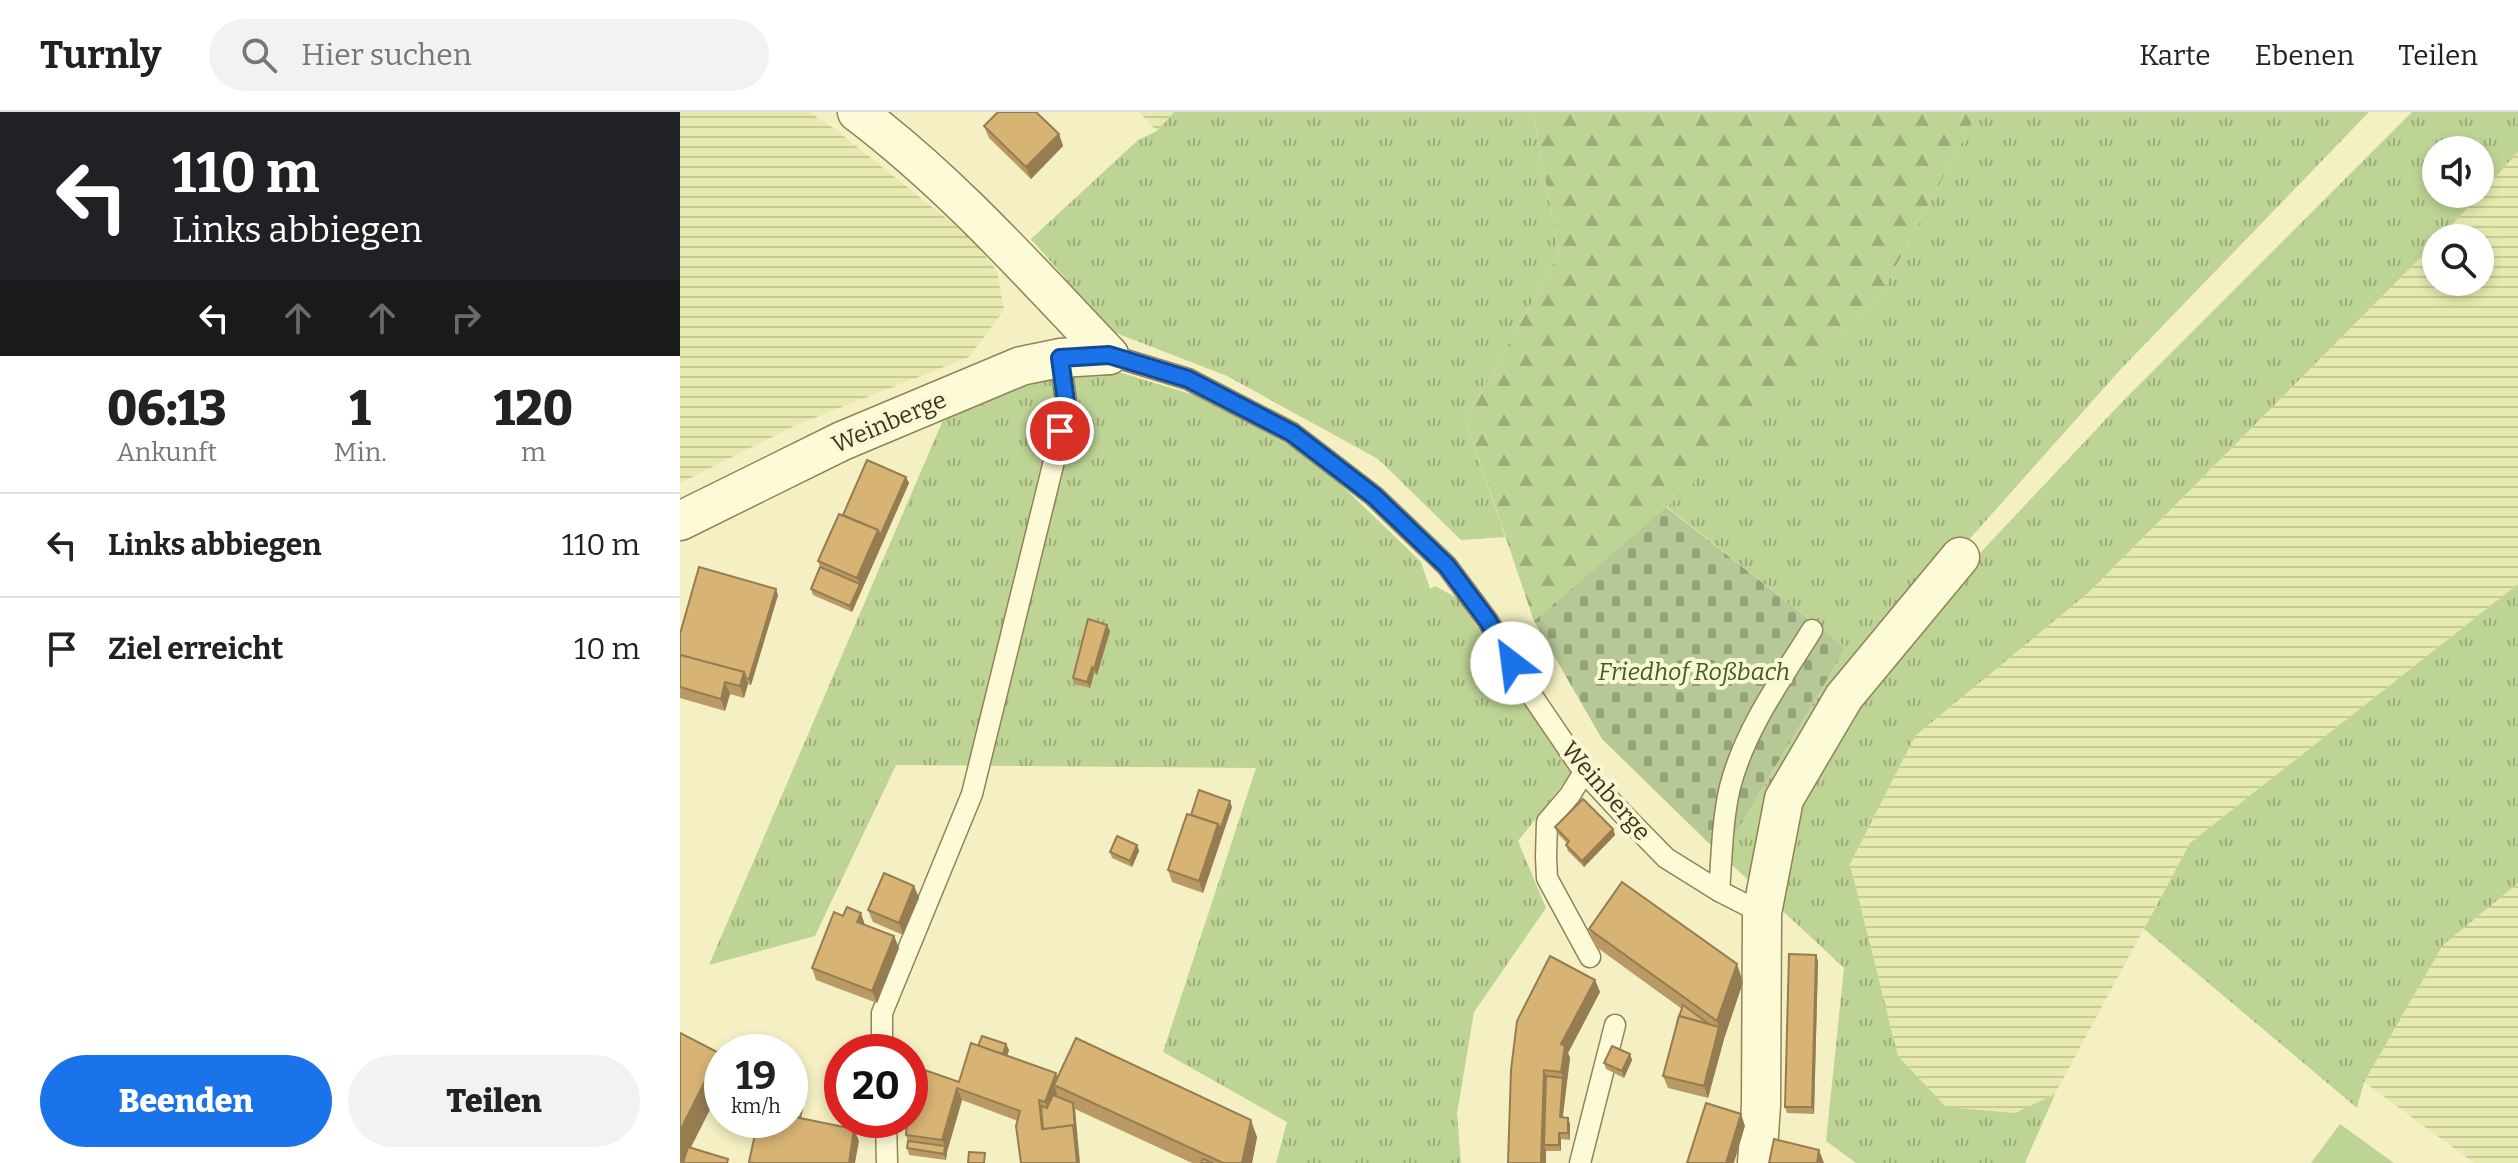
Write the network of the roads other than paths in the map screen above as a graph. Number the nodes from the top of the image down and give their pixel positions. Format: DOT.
graph roads {
  1 [pos="857,112"];
  2 [pos="1056,300"];
  3 [pos="1109,355"];
  4 [pos="1060,358"];
  5 [pos="1021,366"];
  6 [pos="680,521"];
  7 [pos="1960,557"];
  8 [pos="1812,630"];
  9 [pos="1584,772"];
  10 [pos="1719,891"];
  11 [pos="1762,913"];
  12 [pos="1590,957"];
  13 [pos="1615,1025"];
  14 [pos="882,1034"];
  15 [pos="886,1138"];
  16 [pos="887,1163"];
  17 [pos="1580,1163"];
  18 [pos="1757,1163"];
  1 -- 2 [label="street, Weinberge"];
  2 -- 3 [label="street, Weinberge"];
  2 -- 5 [label="street"];
  3 -- 4 [label="street, Weinberge"];
  3 -- 9 [label="lane, Weinberge"];
  4 -- 5 [label="street, Weinberge"];
  4 -- 14 [label="lane"];
  5 -- 6 [label="street, Weinberge"];
  7 -- 11 [label="street"];
  8 -- 10 [label="lane"];
  9 -- 10 [label="lane, Weinberge"];
  9 -- 12 [label="lane"];
  10 -- 11 [label="lane, Weinberge"];
  11 -- 18 [label="street"];
  13 -- 17 [label="lane"];
  15 -- 16 [label="lane"];
}
